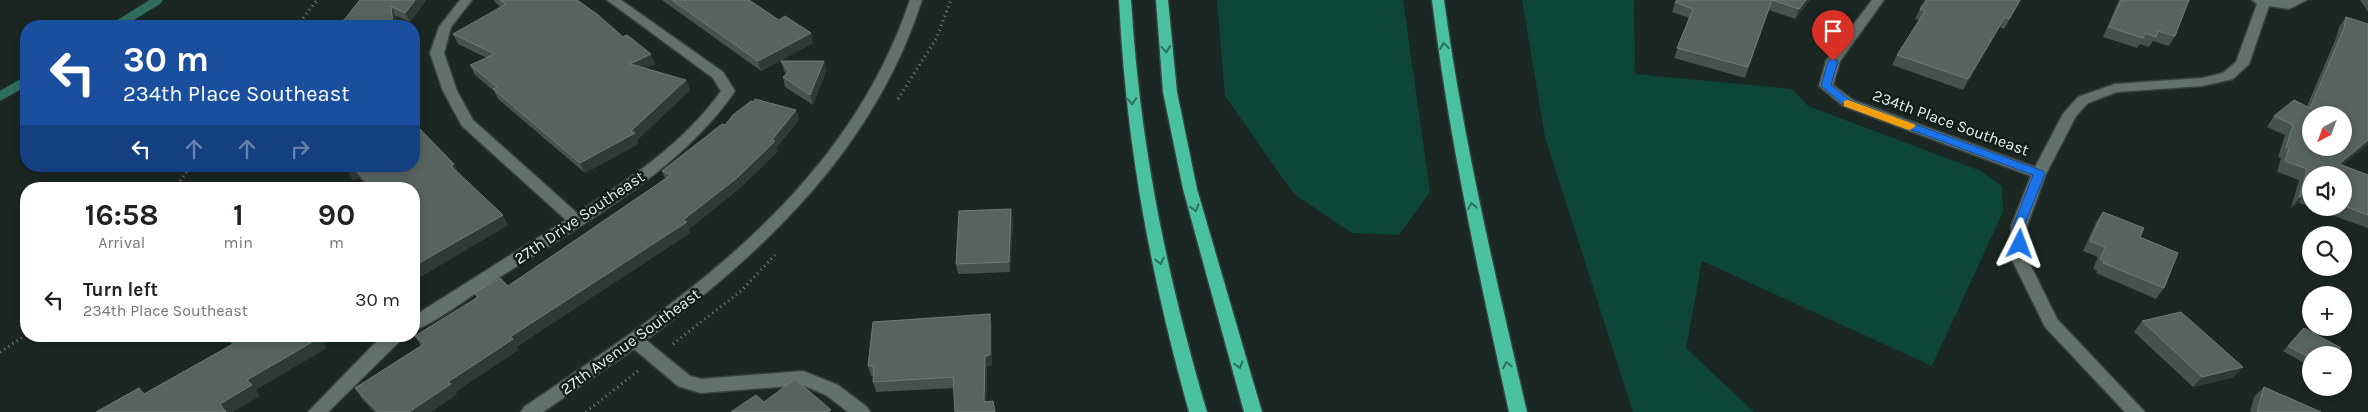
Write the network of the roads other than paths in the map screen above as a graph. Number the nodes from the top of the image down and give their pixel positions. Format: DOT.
graph roads {
  1 [pos="466,0"];
  2 [pos="613,0"];
  3 [pos="916,0"];
  4 [pos="1125,0"];
  5 [pos="1162,0"];
  6 [pos="1438,0"];
  7 [pos="1878,0"];
  8 [pos="2301,0"];
  9 [pos="2261,1"];
  10 [pos="2039,174"];
  11 [pos="577,222"];
  12 [pos="420,320"];
  13 [pos="635,340"];
  14 [pos="390,342"];
  15 [pos="317,412"];
  16 [pos="530,412"];
  17 [pos="861,412"];
  18 [pos="1198,412"];
  19 [pos="1253,412"];
  20 [pos="1518,412"];
  21 [pos="2136,412"];
  1 -- 11 [label="street"];
  2 -- 11 [label="street, 27th Drive Southeast"];
  3 -- 13 [label="street, 27th Avenue Southeast"];
  4 -- 18 [label="highway, one-way"];
  5 -- 19 [label="highway, one-way"];
  20 -- 6 [label="highway, one-way"];
  7 -- 10 [label="street, 234th Place Southeast"];
  8 -- 9 [label="street"];
  9 -- 10 [label="street"];
  10 -- 21 [label="street"];
  11 -- 12 [label="street, 27th Drive Southeast"];
  13 -- 16 [label="street, 27th Avenue Southeast"];
  13 -- 17 [label="street"];
  14 -- 15 [label="street"];
}
